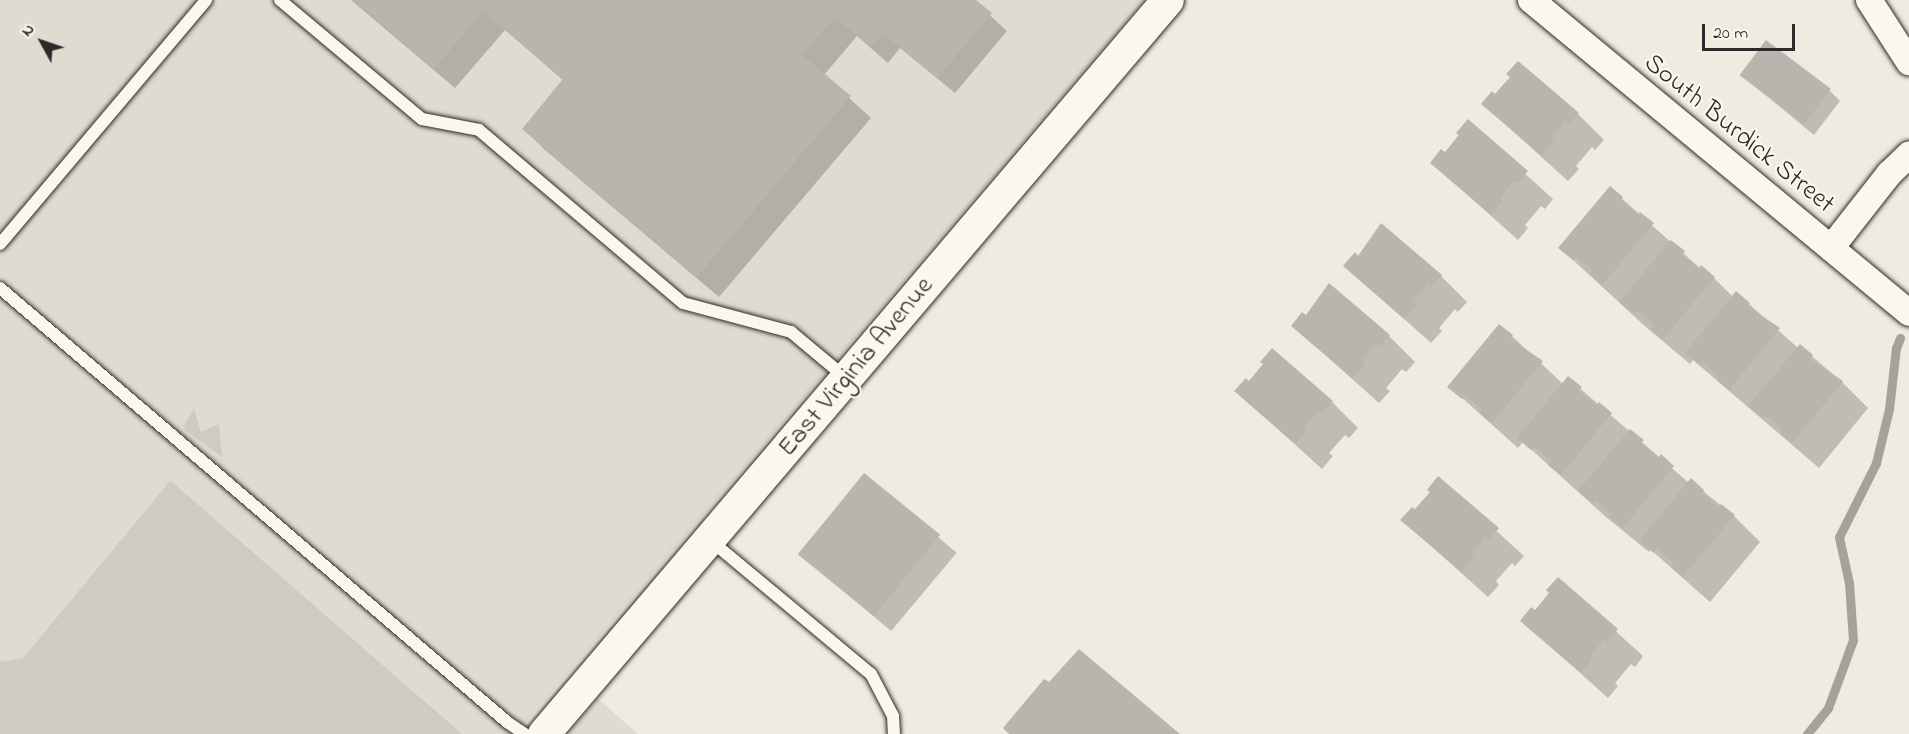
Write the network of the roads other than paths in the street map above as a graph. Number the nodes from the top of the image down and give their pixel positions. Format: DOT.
graph roads {
  1 [pos="206,0"];
  2 [pos="280,0"];
  3 [pos="1168,0"];
  4 [pos="1531,0"];
  5 [pos="1869,0"];
  6 [pos="1909,62"];
  7 [pos="1909,155"];
  8 [pos="0,244"];
  9 [pos="1831,248"];
  10 [pos="0,288"];
  11 [pos="1909,313"];
  12 [pos="847,378"];
  13 [pos="710,540"];
  14 [pos="525,734"];
  15 [pos="544,734"];
  16 [pos="894,734"];
  1 -- 8 [label="lane"];
  2 -- 12 [label="lane"];
  3 -- 12 [label="street, East Virginia Avenue"];
  4 -- 9 [label="street, South Burdick Street"];
  5 -- 6 [label="street"];
  7 -- 9 [label="street"];
  9 -- 11 [label="street, South Burdick Street"];
  10 -- 14 [label="lane"];
  12 -- 13 [label="street, East Virginia Avenue"];
  13 -- 15 [label="street, East Virginia Avenue"];
  13 -- 16 [label="lane"];
}
